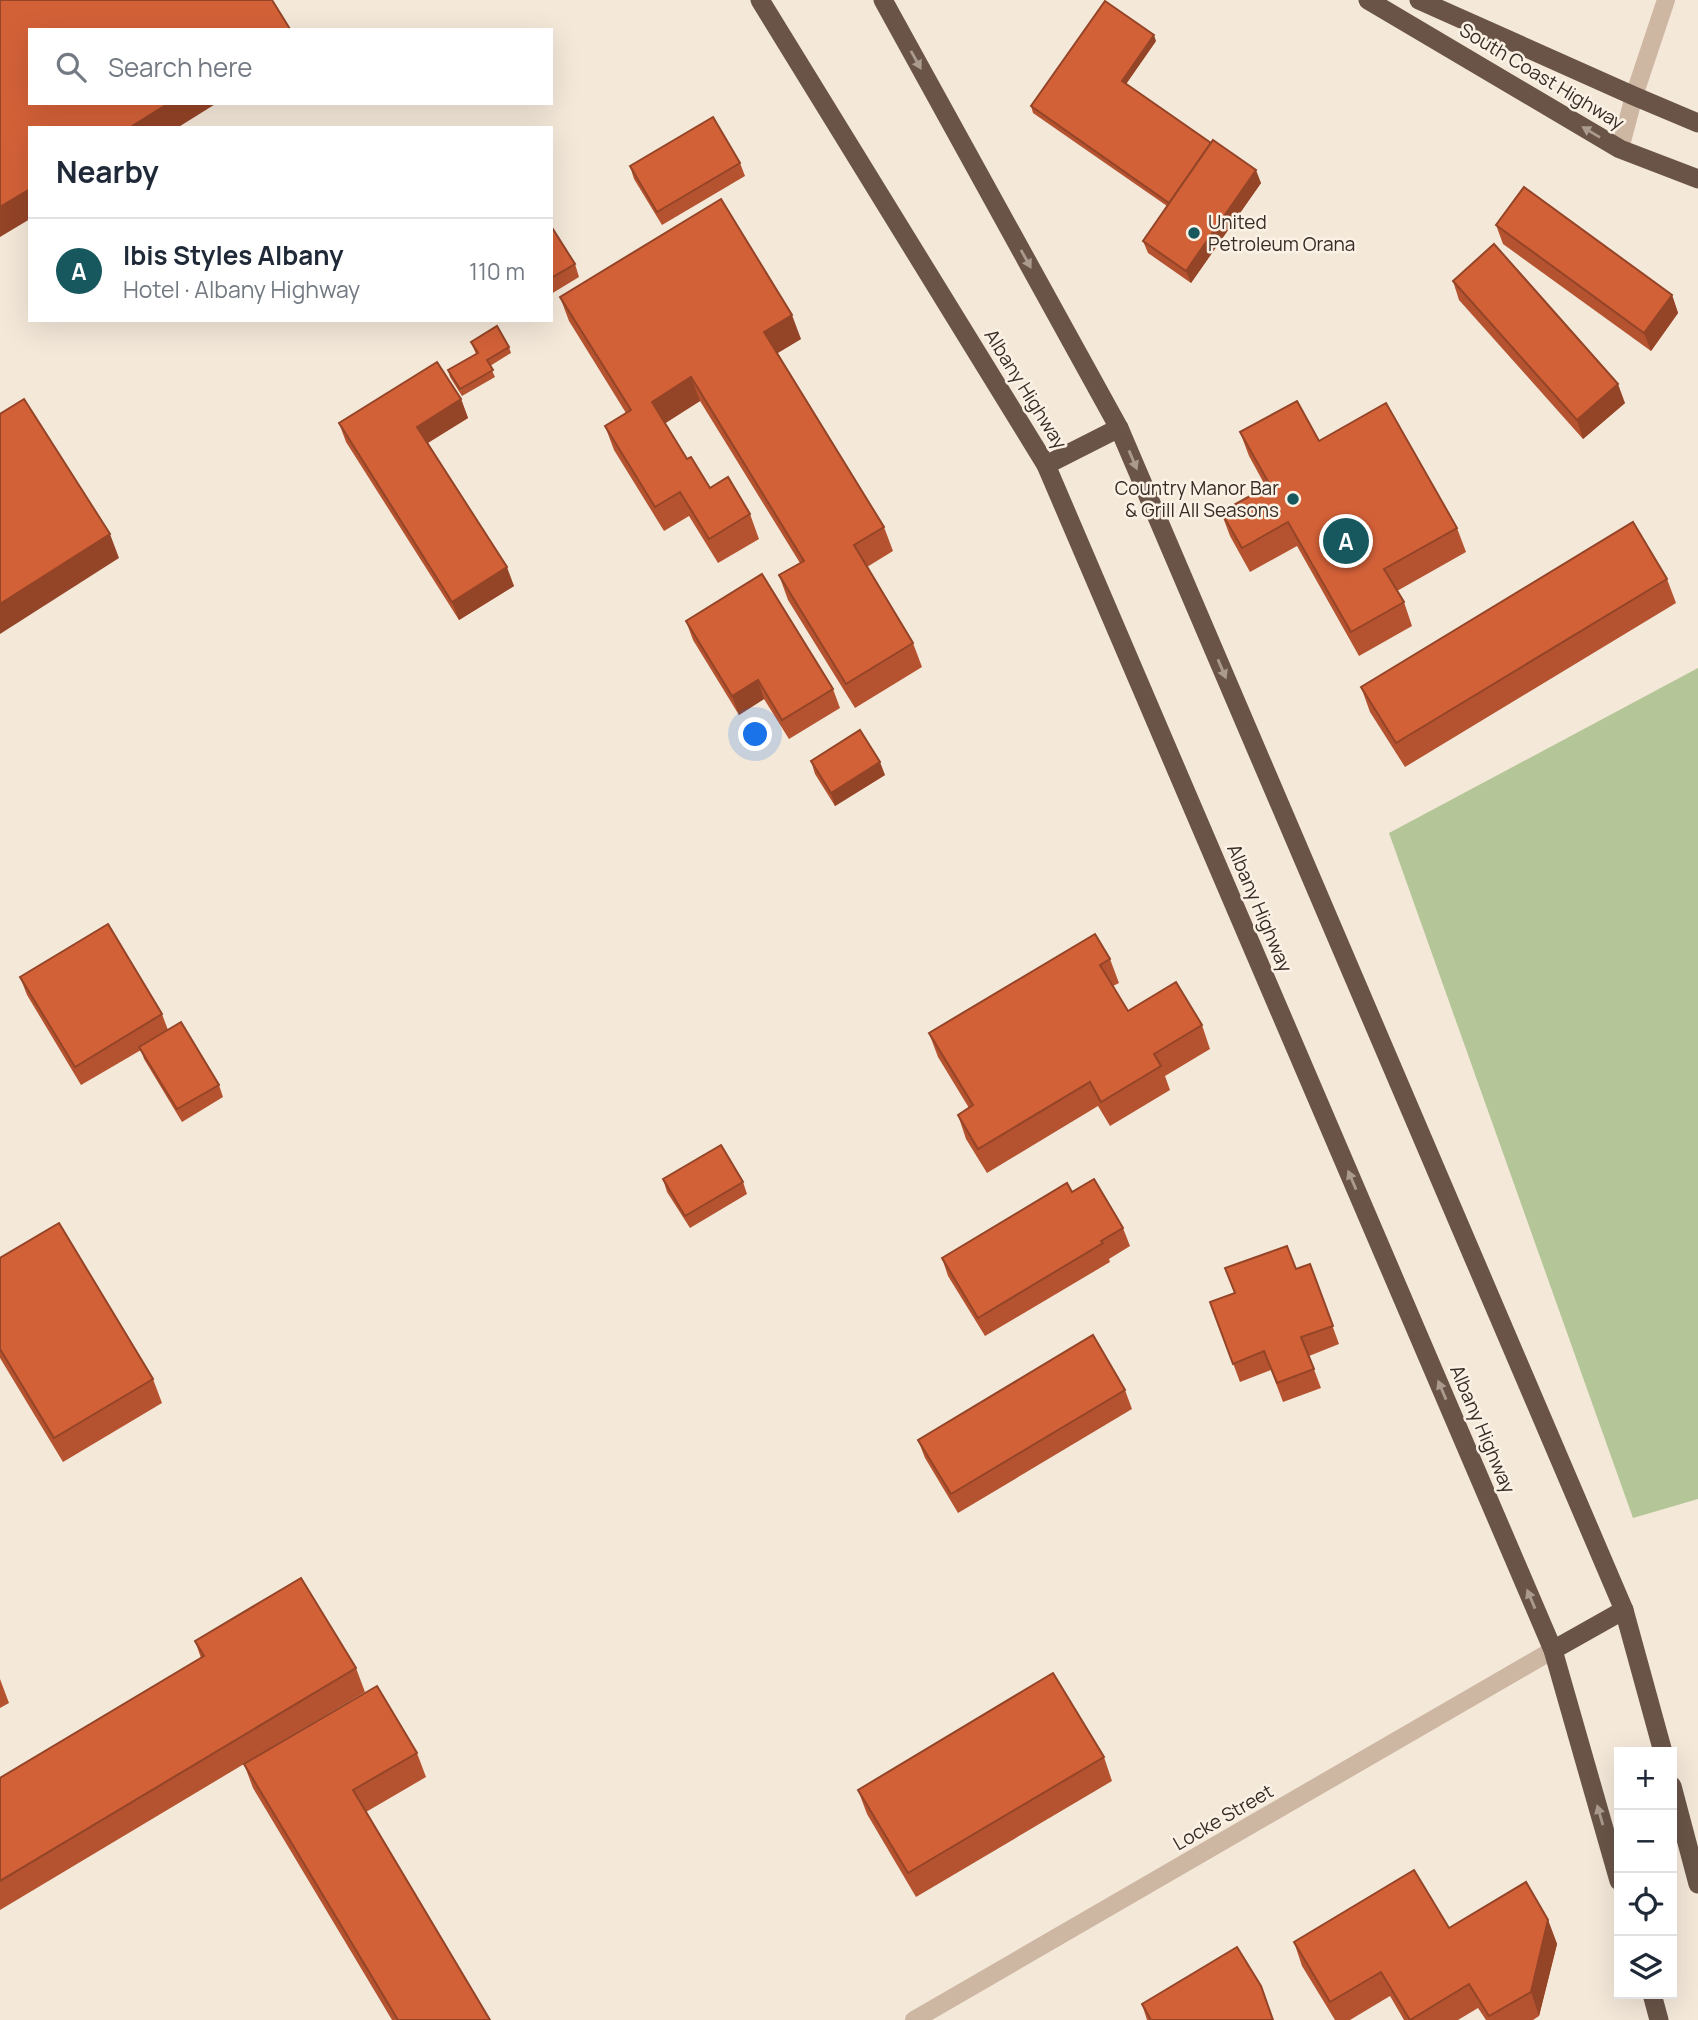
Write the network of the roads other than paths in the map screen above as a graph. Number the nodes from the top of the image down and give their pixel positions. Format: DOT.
graph roads {
  1 [pos="760,0"];
  2 [pos="883,0"];
  3 [pos="1368,0"];
  4 [pos="1419,0"];
  5 [pos="1666,0"];
  6 [pos="1634,96"];
  7 [pos="1698,123"];
  8 [pos="1620,149"];
  9 [pos="1698,179"];
  10 [pos="1119,428"];
  11 [pos="1046,465"];
  12 [pos="1624,1609"];
  13 [pos="1553,1650"];
  14 [pos="1662,1747"];
  15 [pos="1677,1805"];
  16 [pos="1617,1873"];
  17 [pos="1698,1884"];
  18 [pos="1653,1999"];
  19 [pos="914,2020"];
  20 [pos="1659,2020"];
  1 -- 11 [label="highway, Albany Highway"];
  2 -- 10 [label="highway, one-way"];
  8 -- 3 [label="highway, South Coast Highway, one-way"];
  4 -- 6 [label="highway, South Coast Highway"];
  5 -- 6 [label="street"];
  6 -- 7 [label="highway, South Coast Highway"];
  6 -- 8 [label="street"];
  8 -- 9 [label="highway, South Coast Highway"];
  10 -- 11 [label="highway"];
  10 -- 12 [label="highway, one-way"];
  13 -- 11 [label="highway, Albany Highway, one-way"];
  12 -- 13 [label="highway"];
  12 -- 14 [label="highway"];
  16 -- 13 [label="highway, Albany Highway, one-way"];
  13 -- 19 [label="street, Locke Street"];
  15 -- 17 [label="highway"];
  18 -- 20 [label="highway"];
}
